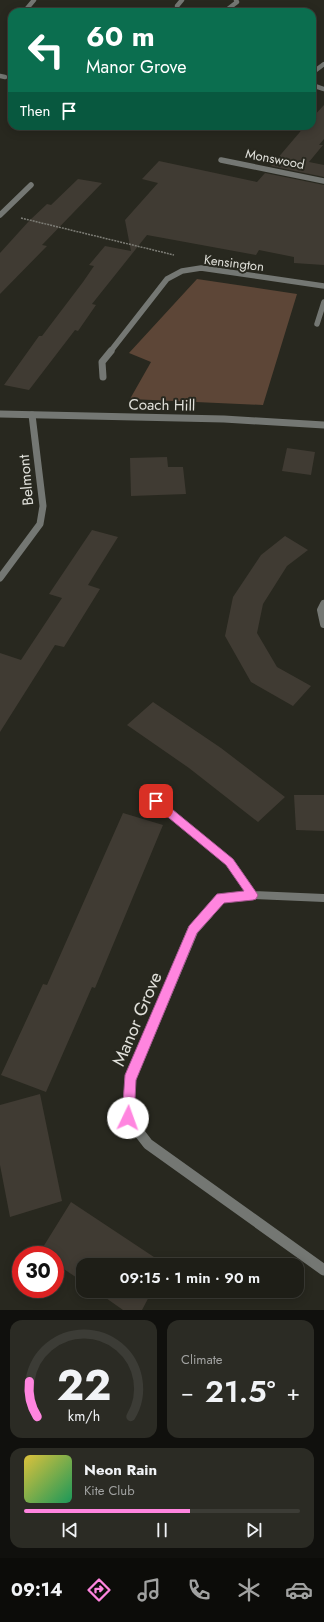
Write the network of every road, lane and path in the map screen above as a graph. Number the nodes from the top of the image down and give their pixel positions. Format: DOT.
graph roads {
  1 [pos="34,0"];
  2 [pos="236,0"];
  3 [pos="27,8"];
  4 [pos="229,8"];
  5 [pos="0,76"];
  6 [pos="5,77"];
  7 [pos="221,160"];
  8 [pos="324,180"];
  9 [pos="31,186"];
  10 [pos="1,214"];
  11 [pos="201,268"];
  12 [pos="324,286"];
  13 [pos="324,302"];
  14 [pos="317,324"];
  15 [pos="103,377"];
  16 [pos="0,414"];
  17 [pos="32,415"];
  18 [pos="324,425"];
  19 [pos="0,578"];
  20 [pos="324,604"];
  21 [pos="324,624"];
  22 [pos="156,801"];
  23 [pos="253,895"];
  24 [pos="324,898"];
  25 [pos="324,1270"];
  1 -- 3 [label="street"];
  2 -- 4 [label="street"];
  5 -- 6 [label="street"];
  7 -- 8 [label="street, Monswood"];
  9 -- 10 [label="street"];
  10 -- 11 [label="path"];
  11 -- 12 [label="street, Kensington"];
  11 -- 15 [label="street, Kensington"];
  13 -- 14 [label="street"];
  16 -- 17 [label="street, Coach Hill"];
  17 -- 18 [label="street, Coach Hill"];
  17 -- 19 [label="street, Belmont"];
  20 -- 21 [label="street"];
  22 -- 23 [label="street"];
  23 -- 24 [label="street, Manor Grove"];
  23 -- 25 [label="street, Manor Grove"];
}
